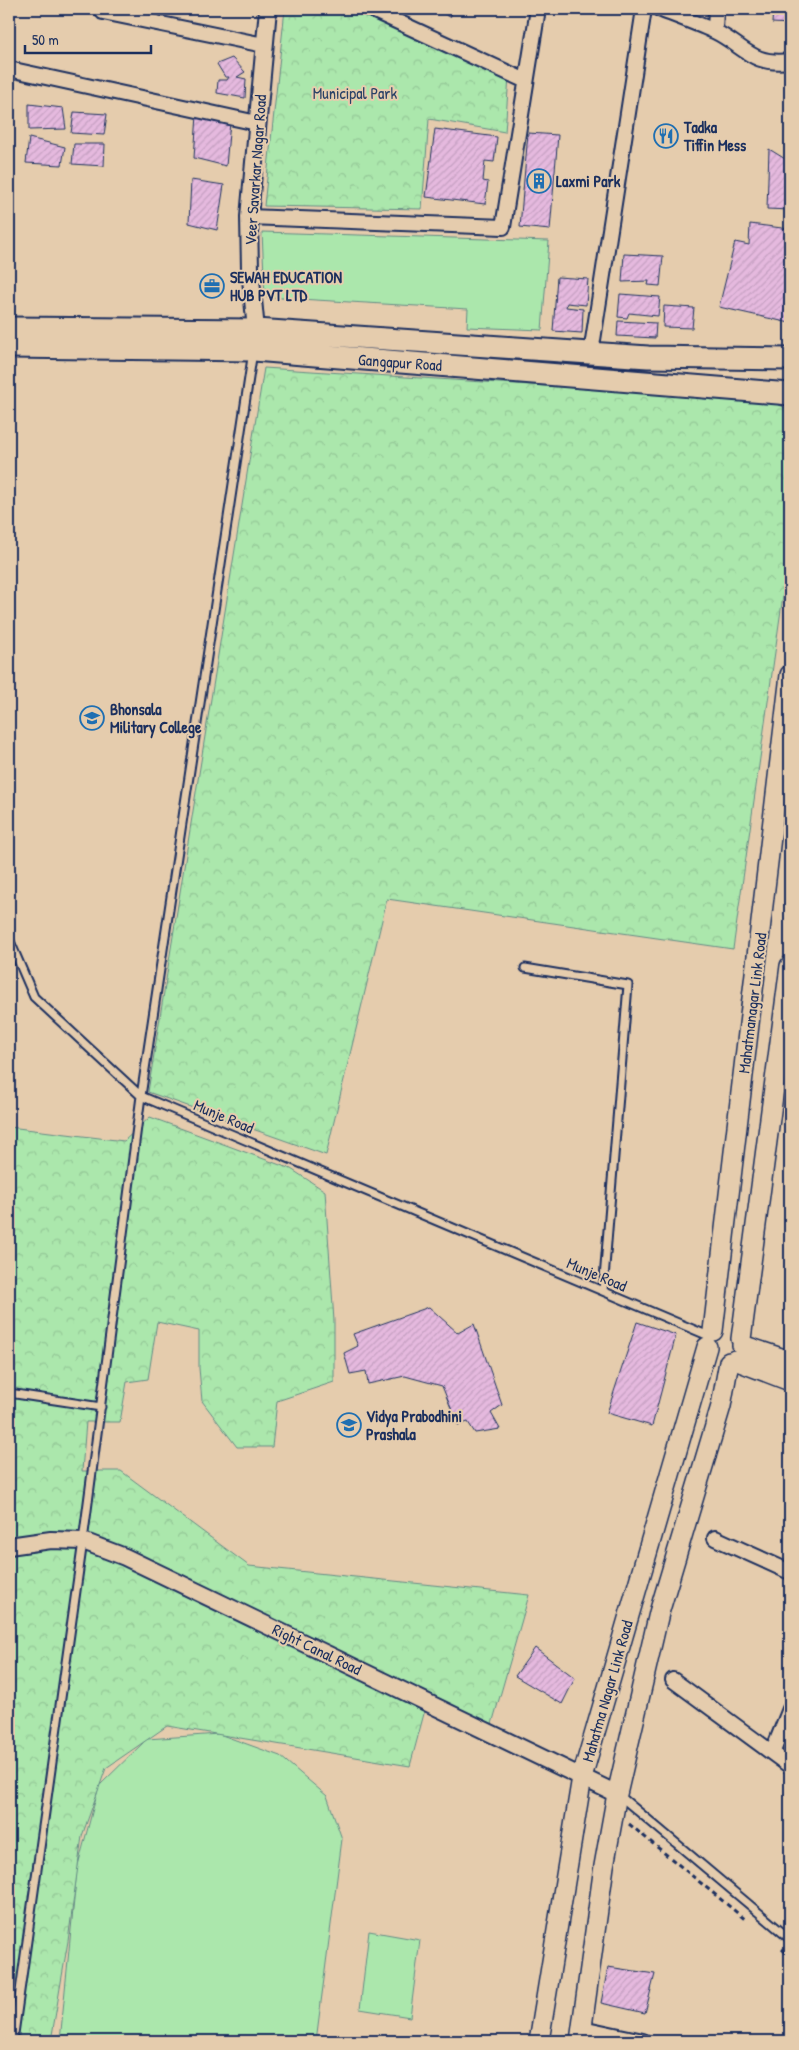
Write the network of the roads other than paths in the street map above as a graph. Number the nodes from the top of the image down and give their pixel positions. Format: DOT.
graph roads {
  1 [pos="268,9"];
  2 [pos="370,9"];
  3 [pos="538,9"];
  4 [pos="644,9"];
  5 [pos="659,9"];
  6 [pos="716,9"];
  7 [pos="102,12"];
  8 [pos="715,31"];
  9 [pos="264,45"];
  10 [pos="790,61"];
  11 [pos="9,70"];
  12 [pos="526,80"];
  13 [pos="257,123"];
  14 [pos="249,217"];
  15 [pos="9,328"];
  16 [pos="255,340"];
  17 [pos="9,347"];
  18 [pos="591,353"];
  19 [pos="790,359"];
  20 [pos="790,394"];
  21 [pos="790,675"];
  22 [pos="9,939"];
  23 [pos="790,966"];
  24 [pos="525,968"];
  25 [pos="141,1096"];
  26 [pos="603,1291"];
  27 [pos="710,1338"];
  28 [pos="737,1351"];
  29 [pos="790,1361"];
  30 [pos="790,1381"];
  31 [pos="9,1393"];
  32 [pos="101,1407"];
  33 [pos="715,1538"];
  34 [pos="83,1541"];
  35 [pos="9,1546"];
  36 [pos="790,1572"];
  37 [pos="673,1680"];
  38 [pos="790,1709"];
  39 [pos="773,1752"];
  40 [pos="790,1766"];
  41 [pos="582,1777"];
  42 [pos="615,1802"];
  43 [pos="790,1939"];
  44 [pos="581,2035"];
  45 [pos="13,2041"];
  46 [pos="539,2041"];
  47 [pos="643,2041"];
  1 -- 9 [label="street, Veer Savarkar Nagar Road"];
  2 -- 12 [label="street"];
  3 -- 12 [label="street"];
  4 -- 18 [label="street"];
  5 -- 8 [label="street"];
  6 -- 8 [label="street"];
  7 -- 9 [label="street"];
  8 -- 10 [label="street"];
  9 -- 13 [label="street, Veer Savarkar Nagar Road"];
  11 -- 13 [label="street"];
  12 -- 14 [label="street"];
  13 -- 14 [label="street, Veer Savarkar Nagar Road"];
  14 -- 16 [label="street, Veer Savarkar Nagar Road"];
  15 -- 16 [label="main road, Gangapur Road"];
  16 -- 17 [label="main road, Gangapur Road"];
  16 -- 18 [label="main road, Gangapur Road"];
  16 -- 20 [label="main road, Gangapur Road"];
  16 -- 25 [label="lane"];
  18 -- 19 [label="main road, Gangapur Road"];
  21 -- 27 [label="main road, Mahatmanagar Link Road"];
  22 -- 25 [label="lane, Munje Road"];
  23 -- 28 [label="main road, Mahatmanagar Link Road"];
  24 -- 26 [label="lane"];
  25 -- 26 [label="lane, Munje Road"];
  25 -- 32 [label="lane"];
  26 -- 27 [label="lane, Munje Road"];
  27 -- 28 [label="main road"];
  27 -- 28 [label="main road"];
  27 -- 41 [label="main road, Mahatma Nagar Link Road"];
  28 -- 29 [label="main road"];
  28 -- 30 [label="main road"];
  28 -- 42 [label="main road, Mahatma Nagar Link Road"];
  31 -- 32 [label="lane"];
  32 -- 34 [label="lane"];
  33 -- 36 [label="street"];
  34 -- 35 [label="street, Right Canal Road"];
  34 -- 41 [label="street, Right Canal Road"];
  34 -- 45 [label="lane"];
  37 -- 39 [label="street"];
  38 -- 39 [label="street"];
  39 -- 40 [label="street"];
  41 -- 42 [label="street, Right Canal Road"];
  41 -- 46 [label="main road, Mahatma Nagar Link Road"];
  42 -- 43 [label="lane"];
  42 -- 44 [label="main road, Mahatma Nagar Link Road"];
  44 -- 47 [label="street"];
}
